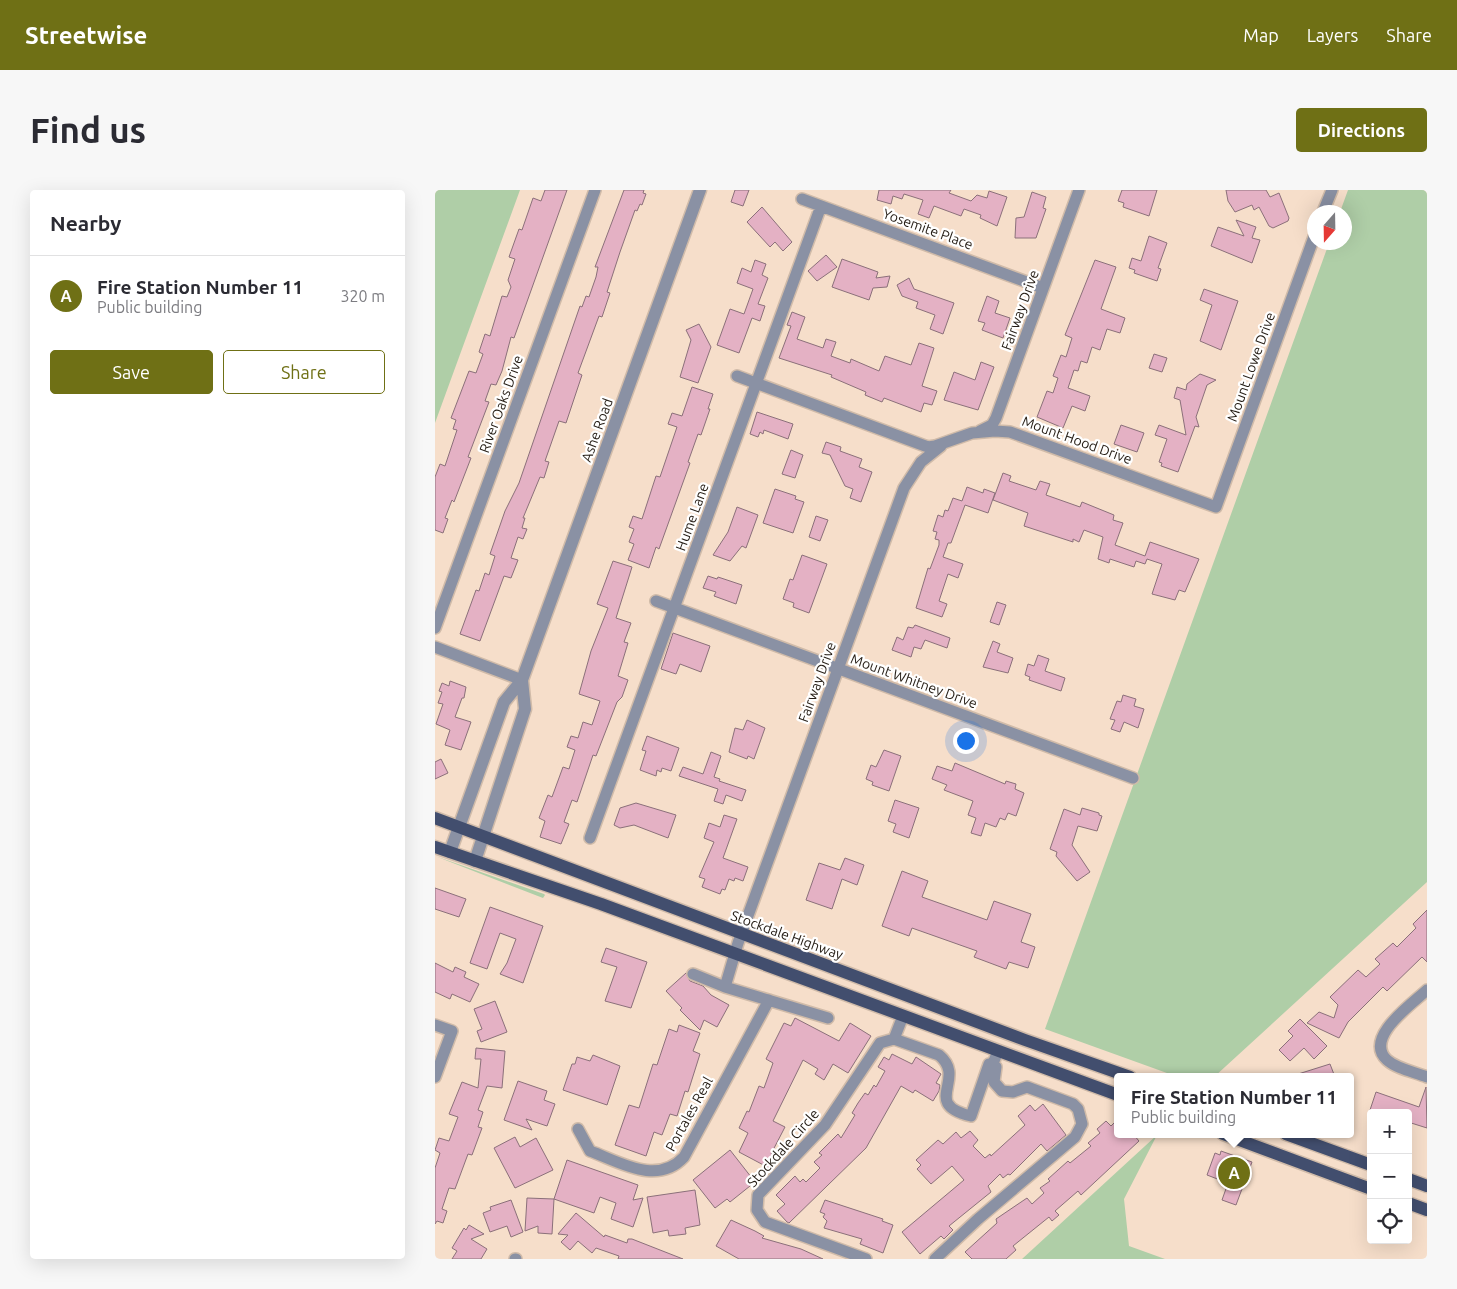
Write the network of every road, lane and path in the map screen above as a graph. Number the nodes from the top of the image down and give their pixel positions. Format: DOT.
graph roads {
  1 [pos="595,190"];
  2 [pos="700,190"];
  3 [pos="1079,190"];
  4 [pos="1328,191"];
  5 [pos="802,199"];
  6 [pos="1325,205"];
  7 [pos="821,206"];
  8 [pos="1310,250"];
  9 [pos="1043,288"];
  10 [pos="737,376"];
  11 [pos="756,383"];
  12 [pos="979,432"];
  13 [pos="944,443"];
  14 [pos="1216,507"];
  15 [pos="656,601"];
  16 [pos="674,608"];
  17 [pos="435,628"];
  18 [pos="435,648"];
  19 [pos="838,668"];
  20 [pos="522,680"];
  21 [pos="1133,778"];
  22 [pos="435,818"];
  23 [pos="459,827"];
  24 [pos="482,836"];
  25 [pos="591,838"];
  26 [pos="435,847"];
  27 [pos="450,852"];
  28 [pos="475,860"];
  29 [pos="738,944"];
  30 [pos="693,974"];
  31 [pos="725,987"];
  32 [pos="1427,990"];
  33 [pos="769,1000"];
  34 [pos="903,1016"];
  35 [pos="828,1018"];
  36 [pos="435,1025"];
  37 [pos="894,1039"];
  38 [pos="998,1051"];
  39 [pos="992,1066"];
  40 [pos="1119,1073"];
  41 [pos="435,1077"];
  42 [pos="1427,1077"];
  43 [pos="1114,1094"];
  44 [pos="578,1129"];
  45 [pos="1234,1138"];
  46 [pos="1297,1138"];
  47 [pos="1367,1164"];
  48 [pos="1412,1180"];
  49 [pos="1427,1186"];
  50 [pos="1367,1188"];
  51 [pos="1412,1204"];
  52 [pos="1427,1210"];
  53 [pos="866,1259"];
  54 [pos="935,1259"];
  1 -- 17 [label="street, River Oaks Drive"];
  2 -- 20 [label="street, Ashe Road"];
  3 -- 9 [label="street, Fairway Drive"];
  4 -- 6 [label="street"];
  5 -- 7 [label="street, Yosemite Place"];
  7 -- 9 [label="street, Yosemite Place"];
  7 -- 11 [label="street, Hume Lane"];
  8 -- 14 [label="street, Mount Lowe Drive"];
  9 -- 12 [label="street, Fairway Drive"];
  10 -- 11 [label="street, Mount Hood Drive"];
  11 -- 13 [label="street, Mount Hood Drive"];
  11 -- 16 [label="street, Hume Lane"];
  12 -- 13 [label="street, Mount Hood Drive"];
  12 -- 14 [label="street, Mount Hood Drive"];
  13 -- 19 [label="street, Fairway Drive"];
  15 -- 16 [label="street, Mount Whitney Drive"];
  16 -- 19 [label="street, Mount Whitney Drive"];
  16 -- 25 [label="street, Hume Lane"];
  18 -- 20 [label="street"];
  19 -- 21 [label="street, Mount Whitney Drive"];
  19 -- 29 [label="street, Fairway Drive"];
  20 -- 23 [label="street, Ashe Road"];
  20 -- 24 [label="street, Ashe Road"];
  22 -- 23 [label="main road, Stockdale Highway"];
  23 -- 24 [label="main road, Stockdale Highway"];
  23 -- 27 [label="street, Ashe Road"];
  24 -- 28 [label="street, Ashe Road"];
  24 -- 29 [label="main road, Stockdale Highway"];
  26 -- 27 [label="main road, Stockdale Highway"];
  27 -- 28 [label="main road, Stockdale Highway"];
  28 -- 29 [label="main road, Stockdale Highway"];
  29 -- 31 [label="street, Fairway Drive"];
  29 -- 34 [label="main road, Stockdale Highway"];
  29 -- 40 [label="main road, Stockdale Highway"];
  30 -- 31 [label="street"];
  31 -- 33 [label="street"];
  32 -- 42 [label="street"];
  33 -- 35 [label="street"];
  33 -- 44 [label="street, Portales Real"];
  34 -- 37 [label="street"];
  34 -- 38 [label="main road, Stockdale Highway"];
  36 -- 41 [label="street"];
  37 -- 39 [label="street"];
  37 -- 53 [label="street, Stockdale Circle"];
  38 -- 39 [label="street"];
  38 -- 43 [label="main road, Stockdale Highway"];
  39 -- 54 [label="street"];
  45 -- 50 [label="main road"];
  46 -- 47 [label="main road"];
  48 -- 49 [label="main road"];
  51 -- 52 [label="main road"];
}
